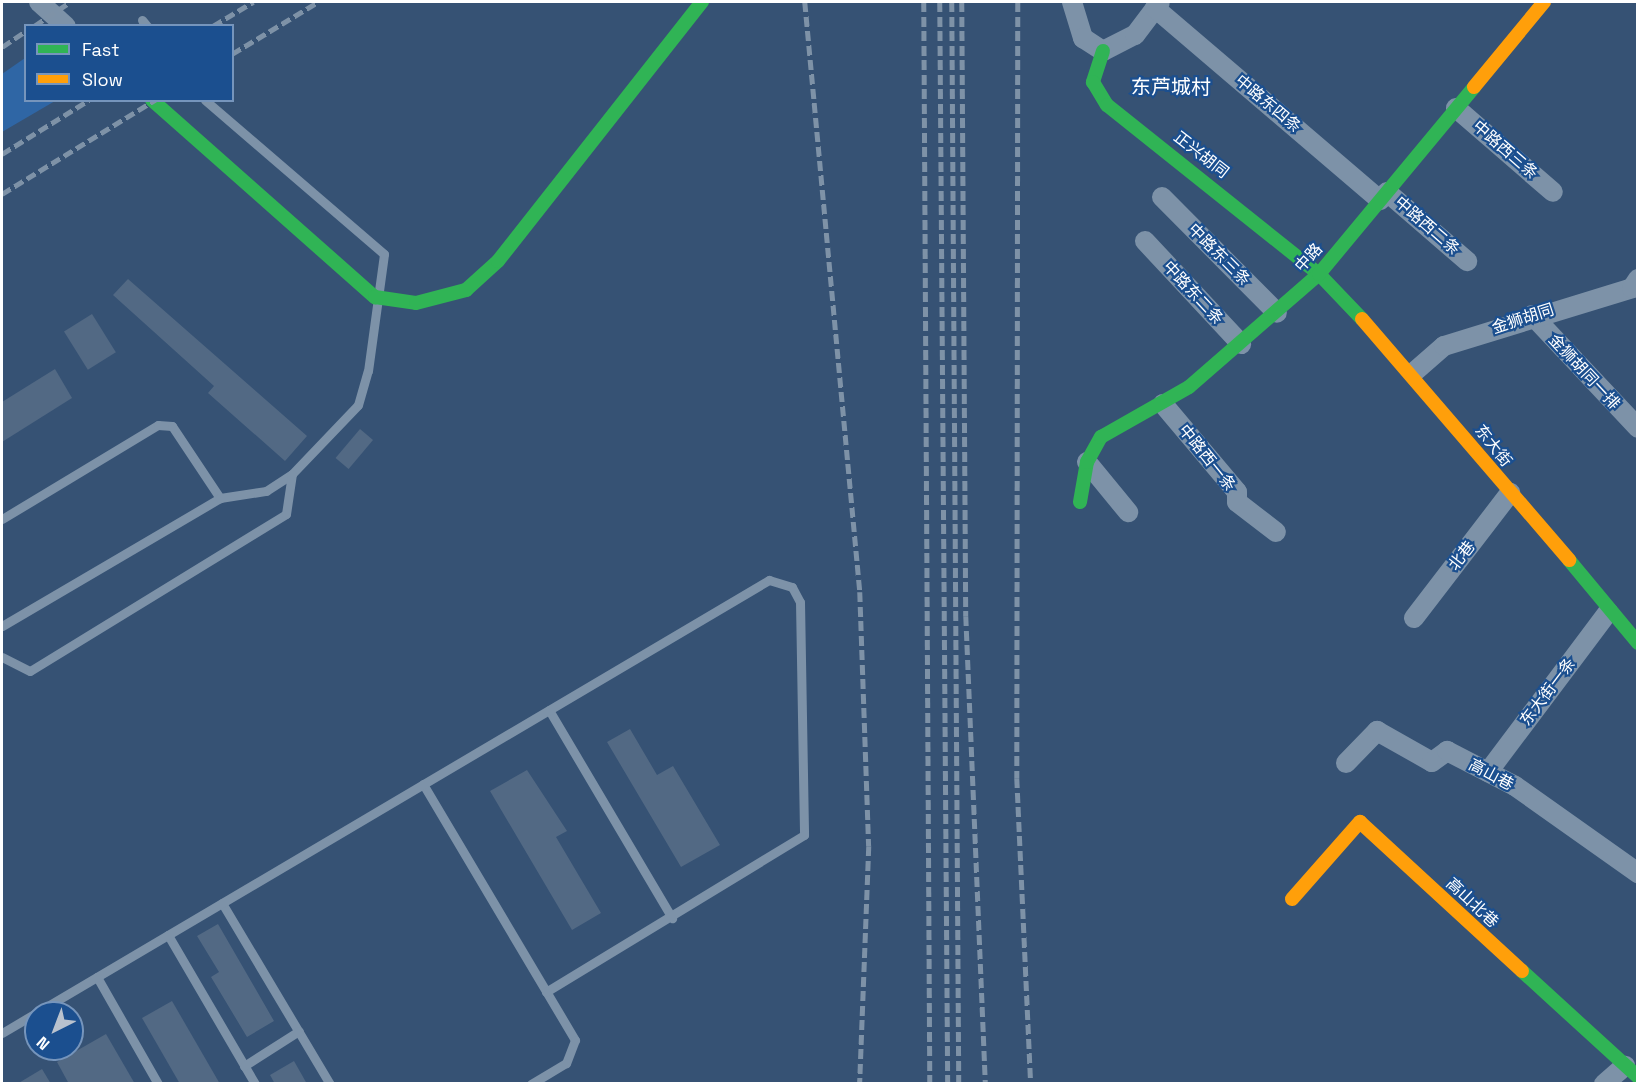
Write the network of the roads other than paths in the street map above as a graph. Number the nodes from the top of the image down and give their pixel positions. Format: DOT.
graph roads {
  1 [pos="39,2"];
  2 [pos="702,2"];
  3 [pos="1072,2"];
  4 [pos="1544,2"];
  5 [pos="1158,5"];
  6 [pos="64,24"];
  7 [pos="1103,51"];
  8 [pos="154,102"];
  9 [pos="207,102"];
  10 [pos="1456,108"];
  11 [pos="1553,192"];
  12 [pos="1384,196"];
  13 [pos="1162,197"];
  14 [pos="1145,241"];
  15 [pos="1467,261"];
  16 [pos="1319,274"];
  17 [pos="1638,279"];
  18 [pos="375,297"];
  19 [pos="1277,313"];
  20 [pos="1532,315"];
  21 [pos="1241,344"];
  22 [pos="1413,373"];
  23 [pos="1163,404"];
  24 [pos="1638,428"];
  25 [pos="1087,462"];
  26 [pos="292,474"];
  27 [pos="1510,494"];
  28 [pos="220,498"];
  29 [pos="1080,501"];
  30 [pos="1128,512"];
  31 [pos="2,519"];
  32 [pos="1276,532"];
  33 [pos="1608,612"];
  34 [pos="1414,618"];
  35 [pos="2,626"];
  36 [pos="1638,643"];
  37 [pos="2,657"];
  38 [pos="549,710"];
  39 [pos="1346,763"];
  40 [pos="1488,772"];
  41 [pos="423,784"];
  42 [pos="1638,873"];
  43 [pos="1292,899"];
  44 [pos="222,903"];
  45 [pos="672,918"];
  46 [pos="168,935"];
  47 [pos="97,977"];
  48 [pos="546,992"];
  49 [pos="299,1031"];
  50 [pos="2,1033"];
  51 [pos="244,1066"];
  52 [pos="1631,1072"];
  53 [pos="158,1083"];
  54 [pos="255,1083"];
  55 [pos="330,1083"];
  56 [pos="531,1083"];
  57 [pos="1604,1083"];
  1 -- 6 [label="street"];
  2 -- 18 [label="street"];
  3 -- 7 [label="street"];
  4 -- 10 [label="street, 中路"];
  5 -- 7 [label="street"];
  5 -- 12 [label="street, 中路东四条"];
  7 -- 16 [label="street, 正兴胡同"];
  8 -- 18 [label="street"];
  9 -- 18 [label="lane"];
  10 -- 11 [label="street, 中路西三条"];
  10 -- 12 [label="street, 中路"];
  12 -- 15 [label="street, 中路西二条"];
  12 -- 16 [label="street, 中路"];
  13 -- 19 [label="street, 中路东三条"];
  14 -- 21 [label="street, 中路东二条"];
  16 -- 19 [label="street, 中路"];
  16 -- 22 [label="street, 东大街"];
  17 -- 20 [label="street, 金狮胡同"];
  18 -- 26 [label="lane"];
  19 -- 21 [label="street, 中路"];
  20 -- 22 [label="street, 金狮胡同"];
  20 -- 24 [label="street, 金狮胡同一排"];
  21 -- 23 [label="street, 中路"];
  22 -- 27 [label="street, 东大街"];
  23 -- 25 [label="street, 中路"];
  23 -- 32 [label="street, 中路西一条"];
  25 -- 29 [label="street, 中路"];
  25 -- 30 [label="street"];
  26 -- 28 [label="lane"];
  26 -- 37 [label="lane"];
  27 -- 33 [label="street, 东大街"];
  27 -- 34 [label="street, 北巷"];
  28 -- 31 [label="lane"];
  28 -- 35 [label="lane"];
  33 -- 36 [label="street, 东大街"];
  33 -- 40 [label="street, 东大街一条"];
  38 -- 41 [label="lane"];
  38 -- 45 [label="lane"];
  38 -- 45 [label="lane"];
  39 -- 40 [label="street, 高山巷"];
  40 -- 42 [label="street, 高山巷"];
  41 -- 44 [label="lane"];
  41 -- 48 [label="lane"];
  43 -- 52 [label="street, 高山北巷"];
  44 -- 46 [label="lane"];
  44 -- 49 [label="lane"];
  45 -- 48 [label="lane"];
  46 -- 47 [label="lane"];
  46 -- 51 [label="lane"];
  47 -- 50 [label="lane"];
  47 -- 53 [label="lane"];
  48 -- 56 [label="lane"];
  49 -- 51 [label="lane"];
  49 -- 55 [label="lane"];
  51 -- 54 [label="lane"];
  52 -- 57 [label="street"];
}
